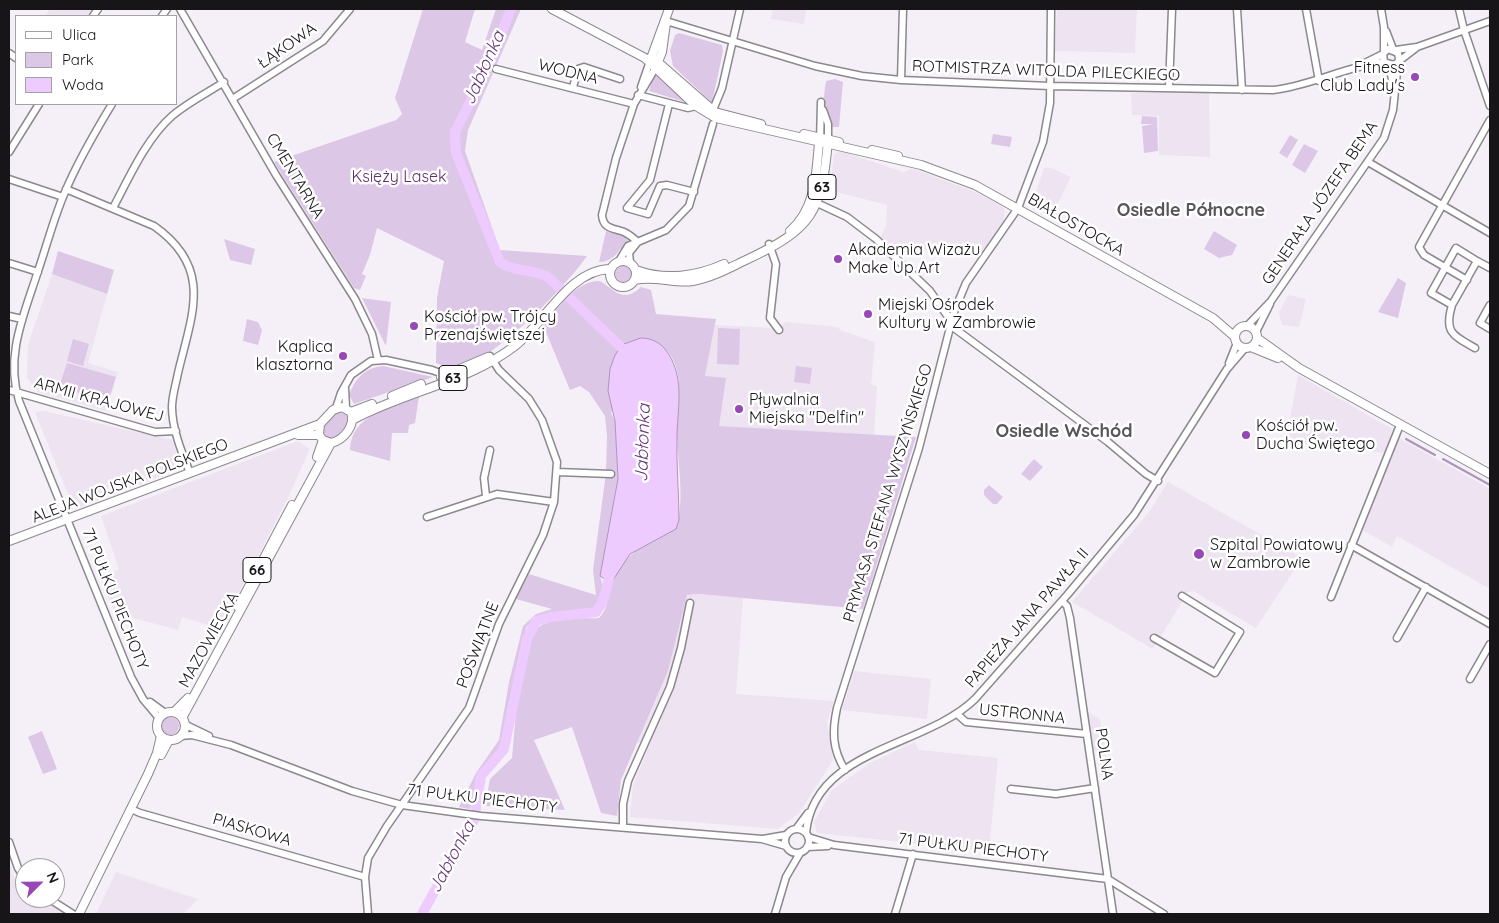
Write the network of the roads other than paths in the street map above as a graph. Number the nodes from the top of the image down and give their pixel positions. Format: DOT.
graph roads {
  1 [pos="180,9"];
  2 [pos="350,9"];
  3 [pos="552,9"];
  4 [pos="668,9"];
  5 [pos="740,9"];
  6 [pos="903,9"];
  7 [pos="1051,9"];
  8 [pos="1172,9"];
  9 [pos="1237,9"];
  10 [pos="1306,9"];
  11 [pos="1381,9"];
  12 [pos="1459,9"];
  13 [pos="1490,21"];
  14 [pos="669,22"];
  15 [pos="1384,27"];
  16 [pos="1464,30"];
  17 [pos="734,42"];
  18 [pos="1417,47"];
  19 [pos="1394,50"];
  20 [pos="1384,53"];
  21 [pos="1398,61"];
  22 [pos="654,62"];
  23 [pos="1386,64"];
  24 [pos="1360,66"];
  25 [pos="496,69"];
  26 [pos="620,79"];
  27 [pos="901,80"];
  28 [pos="1319,81"];
  29 [pos="224,82"];
  30 [pos="1050,86"];
  31 [pos="572,87"];
  32 [pos="1169,88"];
  33 [pos="1242,90"];
  34 [pos="1395,91"];
  35 [pos="638,95"];
  36 [pos="234,98"];
  37 [pos="634,104"];
  38 [pos="670,104"];
  39 [pos="38,105"];
  40 [pos="111,105"];
  41 [pos="696,106"];
  42 [pos="1490,106"];
  43 [pos="713,110"];
  44 [pos="1490,120"];
  45 [pos="713,124"];
  46 [pos="824,141"];
  47 [pos="9,152"];
  48 [pos="1368,162"];
  49 [pos="9,179"];
  50 [pos="66,189"];
  51 [pos="694,192"];
  52 [pos="63,197"];
  53 [pos="816,203"];
  54 [pos="1441,206"];
  55 [pos="113,208"];
  56 [pos="1018,208"];
  57 [pos="1490,233"];
  58 [pos="638,242"];
  59 [pos="770,246"];
  60 [pos="1477,260"];
  61 [pos="619,261"];
  62 [pos="630,262"];
  63 [pos="9,263"];
  64 [pos="1445,267"];
  65 [pos="1490,268"];
  66 [pos="636,270"];
  67 [pos="38,272"];
  68 [pos="611,273"];
  69 [pos="635,280"];
  70 [pos="1467,280"];
  71 [pos="1271,301"];
  72 [pos="1452,305"];
  73 [pos="1490,305"];
  74 [pos="9,316"];
  75 [pos="1213,318"];
  76 [pos="22,319"];
  77 [pos="951,321"];
  78 [pos="1244,327"];
  79 [pos="1490,329"];
  80 [pos="779,330"];
  81 [pos="1256,335"];
  82 [pos="1236,340"];
  83 [pos="1248,348"];
  84 [pos="1475,348"];
  85 [pos="491,358"];
  86 [pos="378,360"];
  87 [pos="1289,362"];
  88 [pos="1227,369"];
  89 [pos="444,379"];
  90 [pos="345,388"];
  91 [pos="9,390"];
  92 [pos="16,393"];
  93 [pos="336,408"];
  94 [pos="350,413"];
  95 [pos="320,424"];
  96 [pos="1400,424"];
  97 [pos="176,431"];
  98 [pos="321,437"];
  99 [pos="331,443"];
  100 [pos="260,447"];
  101 [pos="490,450"];
  102 [pos="557,472"];
  103 [pos="190,473"];
  104 [pos="611,474"];
  105 [pos="1490,474"];
  106 [pos="1158,481"];
  107 [pos="486,496"];
  108 [pos="554,502"];
  109 [pos="427,517"];
  110 [pos="68,519"];
  111 [pos="9,541"];
  112 [pos="1352,545"];
  113 [pos="1426,587"];
  114 [pos="1182,596"];
  115 [pos="1331,597"];
  116 [pos="1062,601"];
  117 [pos="690,603"];
  118 [pos="1490,624"];
  119 [pos="1154,638"];
  120 [pos="1397,638"];
  121 [pos="1490,644"];
  122 [pos="1470,679"];
  123 [pos="174,712"];
  124 [pos="957,714"];
  125 [pos="162,716"];
  126 [pos="183,721"];
  127 [pos="1087,734"];
  128 [pos="161,736"];
  129 [pos="180,736"];
  130 [pos="169,740"];
  131 [pos="231,745"];
  132 [pos="845,770"];
  133 [pos="1095,788"];
  134 [pos="1011,789"];
  135 [pos="402,805"];
  136 [pos="133,810"];
  137 [pos="810,810"];
  138 [pos="624,827"];
  139 [pos="796,829"];
  140 [pos="807,835"];
  141 [pos="786,836"];
  142 [pos="762,839"];
  143 [pos="9,842"];
  144 [pos="834,845"];
  145 [pos="807,847"];
  146 [pos="788,848"];
  147 [pos="800,853"];
  148 [pos="913,854"];
  149 [pos="15,859"];
  150 [pos="365,877"];
  151 [pos="786,877"];
  152 [pos="1108,879"];
  153 [pos="79,914"];
  154 [pos="84,914"];
  155 [pos="368,914"];
  156 [pos="774,914"];
  157 [pos="894,914"];
  158 [pos="1113,914"];
  159 [pos="1164,914"];
  1 -- 29 [label="street, CMENTARNA"];
  2 -- 36 [label="street, ŁĄKOWA"];
  3 -- 22 [label="main road"];
  4 -- 14 [label="main road"];
  5 -- 17 [label="street"];
  6 -- 27 [label="street"];
  7 -- 30 [label="street, PRYMASA STEFANA WYSZYŃSKIEGO"];
  8 -- 32 [label="street"];
  9 -- 33 [label="street"];
  10 -- 28 [label="street"];
  11 -- 15 [label="street"];
  12 -- 16 [label="street"];
  13 -- 16 [label="street"];
  14 -- 17 [label="street, ROTMISTRZA WITOLDA PILECKIEGO"];
  14 -- 22 [label="main road"];
  14 -- 22 [label="main road"];
  15 -- 19 [label="street"];
  15 -- 20 [label="street"];
  16 -- 18 [label="street"];
  16 -- 42 [label="street"];
  17 -- 27 [label="street, ROTMISTRZA WITOLDA PILECKIEGO"];
  17 -- 43 [label="street"];
  18 -- 19 [label="street"];
  18 -- 21 [label="street"];
  19 -- 20 [label="street, ROTMISTRZA WITOLDA PILECKIEGO"];
  19 -- 21 [label="street"];
  20 -- 23 [label="street"];
  20 -- 24 [label="street, ROTMISTRZA WITOLDA PILECKIEGO"];
  21 -- 23 [label="street, ROTMISTRZA WITOLDA PILECKIEGO"];
  21 -- 34 [label="street, GENERAŁA JÓZEFA BEMA"];
  22 -- 35 [label="street"];
  22 -- 41 [label="main road, BIAŁOSTOCKA"];
  22 -- 43 [label="main road, BIAŁOSTOCKA"];
  23 -- 24 [label="street, ROTMISTRZA WITOLDA PILECKIEGO"];
  23 -- 34 [label="street"];
  24 -- 28 [label="street, ROTMISTRZA WITOLDA PILECKIEGO"];
  25 -- 31 [label="street, WODNA"];
  26 -- 31 [label="street"];
  27 -- 30 [label="street, ROTMISTRZA WITOLDA PILECKIEGO"];
  28 -- 33 [label="street, ROTMISTRZA WITOLDA PILECKIEGO"];
  29 -- 36 [label="street, CMENTARNA"];
  29 -- 55 [label="street"];
  30 -- 32 [label="street, ROTMISTRZA WITOLDA PILECKIEGO"];
  30 -- 56 [label="street, PRYMASA STEFANA WYSZYŃSKIEGO"];
  31 -- 37 [label="street, WODNA"];
  32 -- 33 [label="street, ROTMISTRZA WITOLDA PILECKIEGO"];
  34 -- 48 [label="street, GENERAŁA JÓZEFA BEMA"];
  35 -- 37 [label="street"];
  35 -- 38 [label="street"];
  36 -- 86 [label="street, CMENTARNA"];
  37 -- 58 [label="street"];
  38 -- 41 [label="street"];
  38 -- 51 [label="street"];
  39 -- 47 [label="street"];
  40 -- 50 [label="street, 71 PUŁKU PIECHOTY"];
  41 -- 46 [label="main road, BIAŁOSTOCKA"];
  43 -- 46 [label="main road, BIAŁOSTOCKA"];
  44 -- 54 [label="street"];
  45 -- 51 [label="street"];
  46 -- 53 [label="main road, 63"];
  46 -- 56 [label="main road, BIAŁOSTOCKA"];
  46 -- 59 [label="main road, 63"];
  48 -- 54 [label="street"];
  48 -- 71 [label="street, GENERAŁA JÓZEFA BEMA"];
  49 -- 52 [label="street"];
  50 -- 52 [label="street, 71 PUŁKU PIECHOTY"];
  50 -- 55 [label="street"];
  51 -- 58 [label="street"];
  52 -- 67 [label="street, 71 PUŁKU PIECHOTY"];
  53 -- 59 [label="main road, 63"];
  53 -- 77 [label="street"];
  54 -- 57 [label="street"];
  54 -- 64 [label="street"];
  55 -- 97 [label="street"];
  56 -- 75 [label="main road, BIAŁOSTOCKA"];
  56 -- 77 [label="street, PRYMASA STEFANA WYSZYŃSKIEGO"];
  58 -- 61 [label="street"];
  58 -- 62 [label="street"];
  59 -- 66 [label="main road, 63"];
  59 -- 69 [label="main road, 63"];
  59 -- 80 [label="street"];
  60 -- 64 [label="street"];
  60 -- 65 [label="street"];
  60 -- 70 [label="street"];
  61 -- 62 [label="main road"];
  61 -- 68 [label="main road"];
  62 -- 66 [label="main road"];
  63 -- 67 [label="street"];
  64 -- 70 [label="street"];
  64 -- 72 [label="street"];
  66 -- 69 [label="main road"];
  67 -- 76 [label="street, 71 PUŁKU PIECHOTY"];
  68 -- 69 [label="main road, 63"];
  68 -- 85 [label="main road, 63"];
  70 -- 72 [label="street"];
  71 -- 78 [label="street, GENERAŁA JÓZEFA BEMA"];
  71 -- 81 [label="street, GENERAŁA JÓZEFA BEMA"];
  72 -- 84 [label="street"];
  73 -- 79 [label="street"];
  74 -- 76 [label="street"];
  75 -- 78 [label="main road, BIAŁOSTOCKA"];
  75 -- 82 [label="main road, BIAŁOSTOCKA"];
  76 -- 92 [label="street, 71 PUŁKU PIECHOTY"];
  77 -- 106 [label="street"];
  77 -- 132 [label="street, PRYMASA STEFANA WYSZYŃSKIEGO"];
  78 -- 81 [label="main road, BIAŁOSTOCKA"];
  78 -- 82 [label="main road"];
  81 -- 83 [label="main road"];
  81 -- 87 [label="main road"];
  82 -- 83 [label="main road, BIAŁOSTOCKA"];
  82 -- 88 [label="street, PAPIEŻA JANA PAWŁA II"];
  83 -- 87 [label="main road"];
  83 -- 88 [label="street, PAPIEŻA JANA PAWŁA II"];
  85 -- 89 [label="main road, 63"];
  85 -- 102 [label="street, POŚWIĄTNE"];
  86 -- 89 [label="street"];
  86 -- 90 [label="street"];
  87 -- 96 [label="main road"];
  88 -- 106 [label="street, PAPIEŻA JANA PAWŁA II"];
  89 -- 94 [label="main road, 63"];
  90 -- 93 [label="street"];
  90 -- 94 [label="street"];
  91 -- 92 [label="street, ARMII KRAJOWEJ"];
  92 -- 97 [label="street, ARMII KRAJOWEJ"];
  92 -- 110 [label="street, 71 PUŁKU PIECHOTY"];
  93 -- 94 [label="main road, 63"];
  93 -- 95 [label="main road"];
  94 -- 99 [label="main road"];
  95 -- 98 [label="main road"];
  95 -- 100 [label="main road, ALEJA WOJSKA POLSKIEGO"];
  96 -- 105 [label="main road"];
  96 -- 112 [label="street"];
  97 -- 103 [label="street"];
  98 -- 99 [label="main road"];
  98 -- 100 [label="main road, ALEJA WOJSKA POLSKIEGO"];
  98 -- 123 [label="main road, MAZOWIECKA / 66"];
  99 -- 126 [label="main road, MAZOWIECKA / 66"];
  100 -- 103 [label="main road, ALEJA WOJSKA POLSKIEGO"];
  101 -- 107 [label="street"];
  102 -- 104 [label="street"];
  102 -- 108 [label="street, POŚWIĄTNE"];
  103 -- 110 [label="main road, ALEJA WOJSKA POLSKIEGO"];
  106 -- 116 [label="street, PAPIEŻA JANA PAWŁA II"];
  107 -- 108 [label="street"];
  107 -- 109 [label="street"];
  108 -- 135 [label="street, POŚWIĄTNE"];
  110 -- 111 [label="main road, ALEJA WOJSKA POLSKIEGO"];
  110 -- 125 [label="street, 71 PUŁKU PIECHOTY"];
  112 -- 113 [label="street"];
  112 -- 115 [label="street"];
  113 -- 118 [label="street"];
  113 -- 120 [label="street"];
  114 -- 119 [label="street"];
  116 -- 124 [label="street, PAPIEŻA JANA PAWŁA II"];
  116 -- 127 [label="street, POLNA"];
  117 -- 138 [label="street"];
  121 -- 122 [label="street"];
  123 -- 125 [label="main road"];
  123 -- 126 [label="main road"];
  124 -- 127 [label="street, USTRONNA"];
  124 -- 132 [label="street, PAPIEŻA JANA PAWŁA II"];
  125 -- 128 [label="main road"];
  126 -- 129 [label="main road"];
  126 -- 131 [label="street"];
  127 -- 133 [label="street, POLNA"];
  128 -- 130 [label="main road"];
  128 -- 136 [label="main road"];
  129 -- 130 [label="main road"];
  129 -- 131 [label="street, 71 PUŁKU PIECHOTY"];
  130 -- 136 [label="main road"];
  131 -- 135 [label="street, 71 PUŁKU PIECHOTY"];
  132 -- 137 [label="street, PAPIEŻA JANA PAWŁA II"];
  133 -- 134 [label="street"];
  133 -- 152 [label="street, POLNA"];
  135 -- 138 [label="street, 71 PUŁKU PIECHOTY"];
  135 -- 150 [label="street, POŚWIĄTNE"];
  136 -- 150 [label="street, PIASKOWA"];
  136 -- 153 [label="main road"];
  136 -- 154 [label="main road"];
  137 -- 139 [label="street"];
  137 -- 140 [label="street, PAPIEŻA JANA PAWŁA II"];
  138 -- 142 [label="street, 71 PUŁKU PIECHOTY"];
  139 -- 140 [label="street"];
  139 -- 141 [label="street"];
  140 -- 144 [label="street, 71 PUŁKU PIECHOTY"];
  140 -- 145 [label="street"];
  141 -- 142 [label="street, 71 PUŁKU PIECHOTY"];
  141 -- 146 [label="street"];
  142 -- 146 [label="street, 71 PUŁKU PIECHOTY"];
  143 -- 149 [label="street"];
  144 -- 145 [label="street, 71 PUŁKU PIECHOTY"];
  144 -- 148 [label="street, 71 PUŁKU PIECHOTY"];
  145 -- 147 [label="street"];
  146 -- 147 [label="street"];
  146 -- 151 [label="street"];
  147 -- 151 [label="street"];
  148 -- 152 [label="street, 71 PUŁKU PIECHOTY"];
  148 -- 157 [label="street"];
  150 -- 155 [label="street, POŚWIĄTNE"];
  151 -- 156 [label="street"];
  152 -- 158 [label="street, POLNA"];
  152 -- 159 [label="street"];
}
